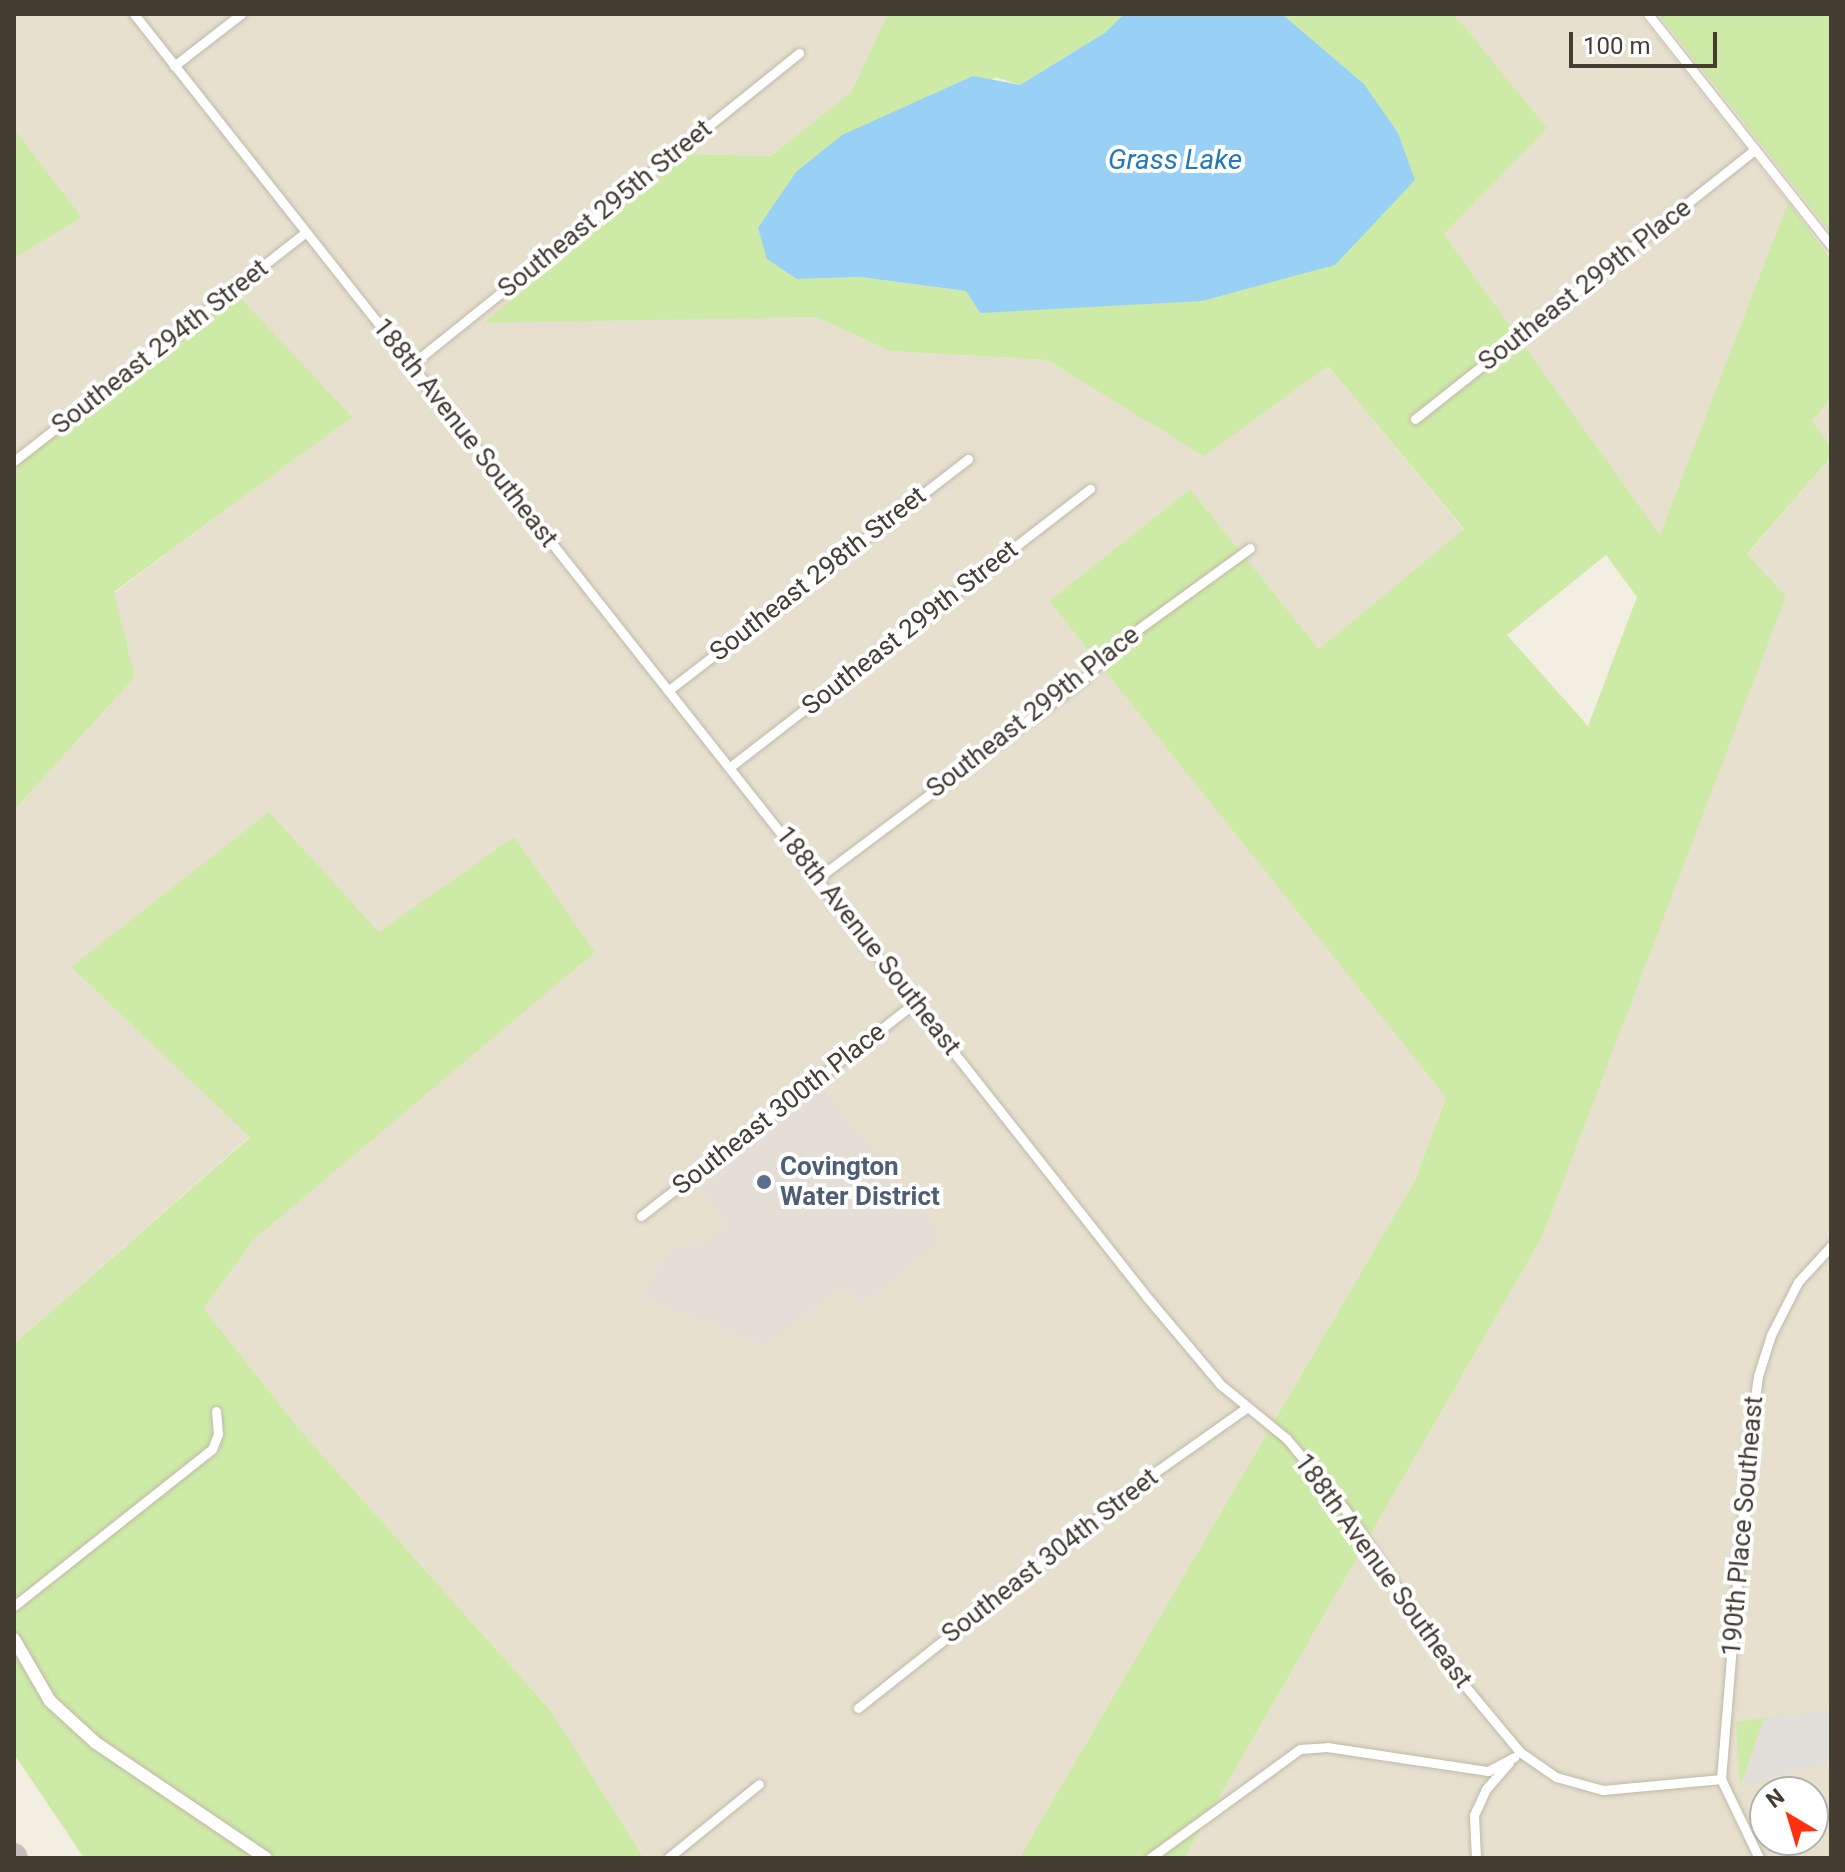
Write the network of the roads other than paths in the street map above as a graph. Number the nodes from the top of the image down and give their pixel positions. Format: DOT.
graph roads {
  1 [pos="134,14"];
  2 [pos="241,14"];
  3 [pos="1648,14"];
  4 [pos="799,53"];
  5 [pos="174,66"];
  6 [pos="1755,150"];
  7 [pos="306,232"];
  8 [pos="1831,246"];
  9 [pos="411,365"];
  10 [pos="1415,419"];
  11 [pos="968,459"];
  12 [pos="14,461"];
  13 [pos="1090,489"];
  14 [pos="1250,548"];
  15 [pos="669,690"];
  16 [pos="730,767"];
  17 [pos="818,878"];
  18 [pos="916,1002"];
  19 [pos="641,1216"];
  20 [pos="1831,1246"];
  21 [pos="1246,1408"];
  22 [pos="216,1411"];
  23 [pos="14,1606"];
  24 [pos="14,1639"];
  25 [pos="858,1708"];
  26 [pos="1517,1755"];
  27 [pos="1721,1779"];
  28 [pos="759,1784"];
  29 [pos="266,1858"];
  30 [pos="668,1858"];
  31 [pos="1150,1858"];
  32 [pos="1476,1858"];
  33 [pos="1759,1858"];
  1 -- 5 [label="street, 188th Avenue Southeast"];
  2 -- 5 [label="street"];
  3 -- 6 [label="street"];
  4 -- 9 [label="street, Southeast 295th Street"];
  5 -- 7 [label="street, 188th Avenue Southeast"];
  6 -- 8 [label="street"];
  6 -- 10 [label="street, Southeast 299th Place"];
  7 -- 9 [label="street, 188th Avenue Southeast"];
  7 -- 12 [label="street, Southeast 294th Street"];
  9 -- 15 [label="street, 188th Avenue Southeast"];
  11 -- 15 [label="street, Southeast 298th Street"];
  13 -- 16 [label="street, Southeast 299th Street"];
  14 -- 17 [label="street, Southeast 299th Place"];
  15 -- 16 [label="street, 188th Avenue Southeast"];
  16 -- 17 [label="street, 188th Avenue Southeast"];
  17 -- 18 [label="street, 188th Avenue Southeast"];
  18 -- 19 [label="street, Southeast 300th Place"];
  18 -- 21 [label="street, 188th Avenue Southeast"];
  20 -- 27 [label="street, 190th Place Southeast"];
  21 -- 25 [label="street, Southeast 304th Street"];
  21 -- 26 [label="street, 188th Avenue Southeast"];
  22 -- 23 [label="street"];
  24 -- 29 [label="street"];
  26 -- 27 [label="street, 188th Avenue Southeast"];
  26 -- 31 [label="street"];
  26 -- 32 [label="street"];
  27 -- 33 [label="street"];
  28 -- 30 [label="street"];
}
